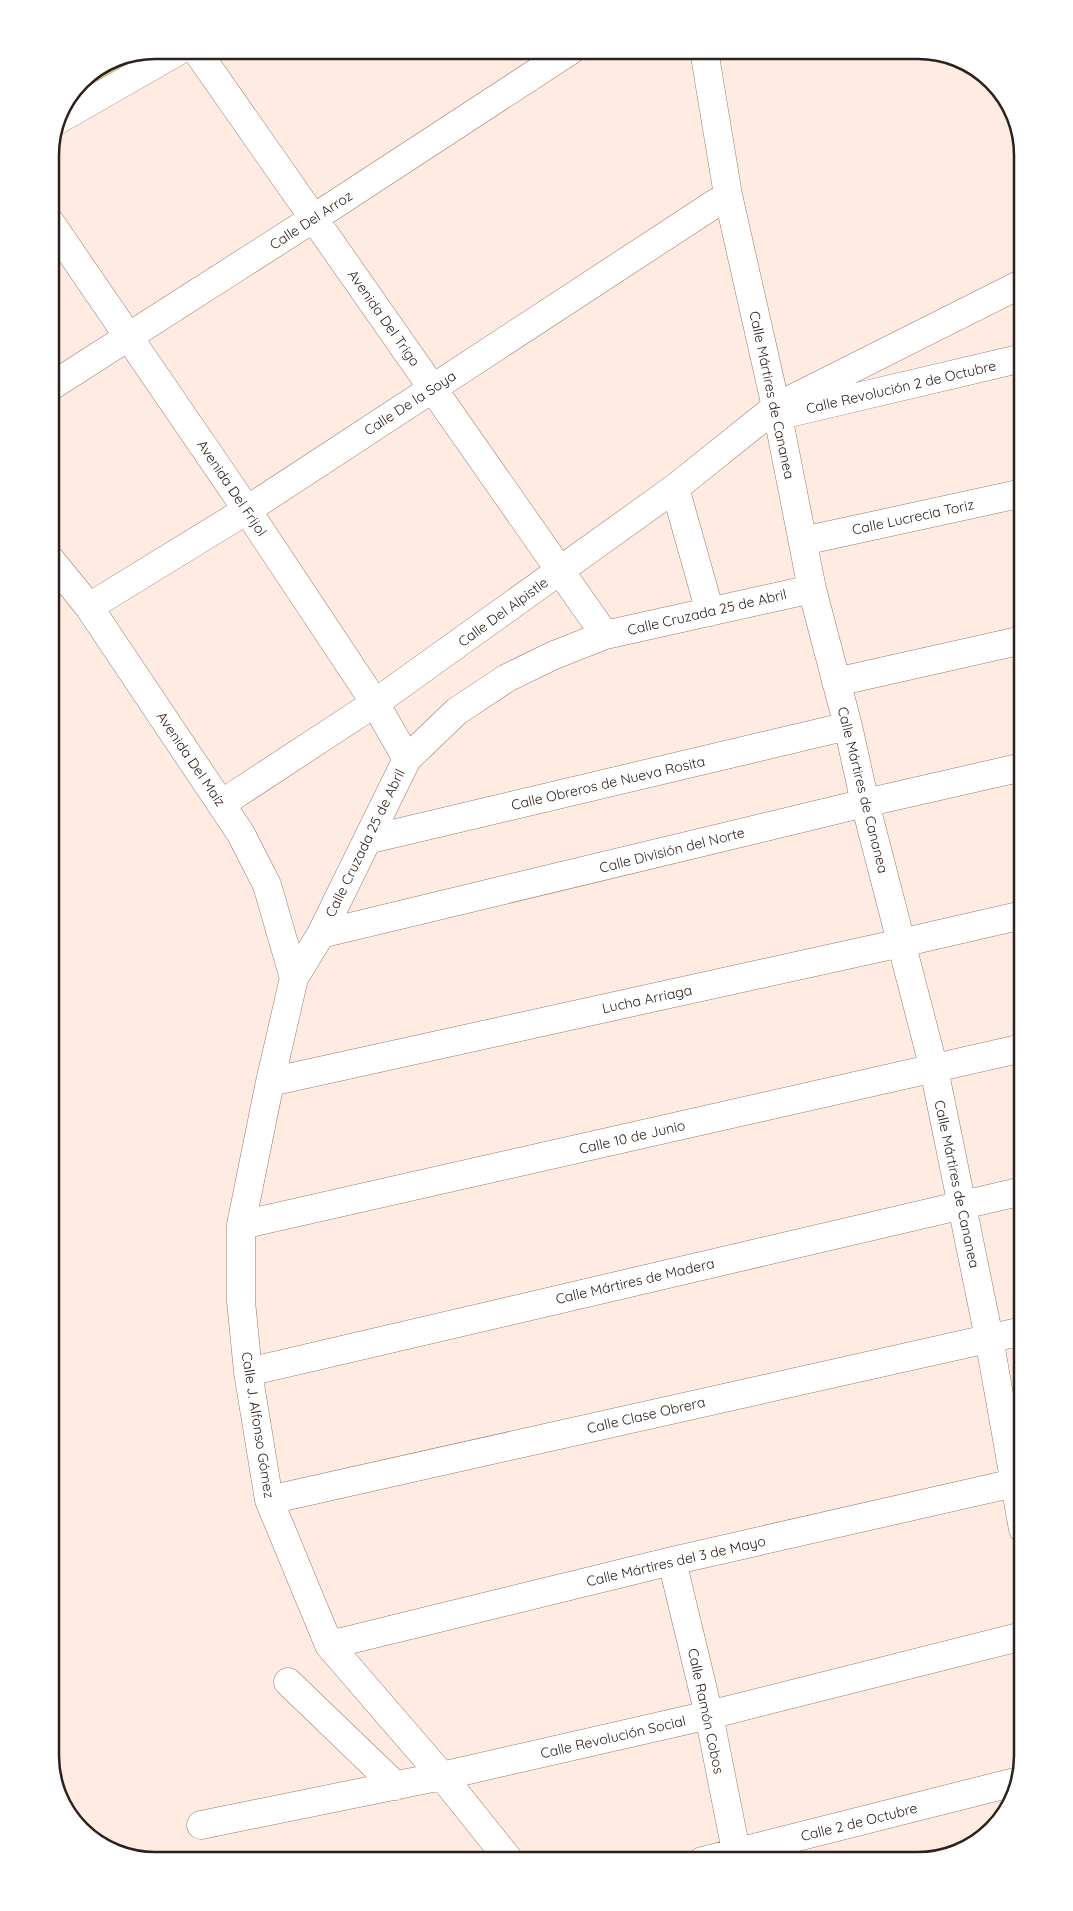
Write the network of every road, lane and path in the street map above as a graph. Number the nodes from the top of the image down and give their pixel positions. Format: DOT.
graph roads {
  1 [pos="164,59"];
  2 [pos="202,59"];
  3 [pos="557,59"];
  4 [pos="705,59"];
  5 [pos="68,114"];
  6 [pos="728,195"];
  7 [pos="314,218"];
  8 [pos="59,235"];
  9 [pos="1014,288"];
  10 [pos="130,338"];
  11 [pos="1014,360"];
  12 [pos="59,381"];
  13 [pos="432,388"];
  14 [pos="777,411"];
  15 [pos="675,488"];
  16 [pos="1014,495"];
  17 [pos="247,510"];
  18 [pos="803,541"];
  19 [pos="59,570"];
  20 [pos="560,571"];
  21 [pos="812,589"];
  22 [pos="89,607"];
  23 [pos="710,612"];
  24 [pos="605,635"];
  25 [pos="1014,642"];
  26 [pos="836,682"];
  27 [pos="375,703"];
  28 [pos="848,726"];
  29 [pos="406,759"];
  30 [pos="1014,769"];
  31 [pos="865,803"];
  32 [pos="221,804"];
  33 [pos="367,840"];
  34 [pos="1014,916"];
  35 [pos="321,934"];
  36 [pos="901,943"];
  37 [pos="294,978"];
  38 [pos="1014,1050"];
  39 [pos="934,1069"];
  40 [pos="270,1082"];
  41 [pos="1014,1193"];
  42 [pos="962,1205"];
  43 [pos="241,1226"];
  44 [pos="1014,1333"];
  45 [pos="989,1338"];
  46 [pos="248,1372"];
  47 [pos="1014,1458"];
  48 [pos="1014,1483"];
  49 [pos="270,1500"];
  50 [pos="672,1562"];
  51 [pos="1014,1638"];
  52 [pos="329,1644"];
  53 [pos="288,1682"];
  54 [pos="709,1715"];
  55 [pos="442,1776"];
  56 [pos="1010,1783"];
  57 [pos="396,1786"];
  58 [pos="201,1825"];
  59 [pos="503,1852"];
  60 [pos="736,1852"];
  61 [pos="756,1852"];
  1 -- 5 [label="street"];
  2 -- 7 [label="street, Avenida Del Trigo"];
  3 -- 7 [label="street, Calle Del Arroz"];
  4 -- 6 [label="street, Calle Mártires de Cananea"];
  6 -- 13 [label="street, Calle De la Soya"];
  6 -- 14 [label="street, Calle Mártires de Cananea"];
  7 -- 10 [label="street, Calle Del Arroz"];
  7 -- 13 [label="street, Avenida Del Trigo"];
  8 -- 10 [label="street, Avenida Del Frijol"];
  9 -- 14 [label="street"];
  10 -- 12 [label="street, Calle Del Arroz"];
  10 -- 17 [label="street, Avenida Del Frijol"];
  11 -- 14 [label="street, Calle Revolución 2 de Octubre"];
  13 -- 17 [label="street, Calle De la Soya"];
  13 -- 20 [label="street, Avenida Del Trigo"];
  14 -- 15 [label="street, Calle Del Alpistle"];
  14 -- 18 [label="street, Calle Mártires de Cananea"];
  15 -- 20 [label="street, Calle Del Alpistle"];
  15 -- 23 [label="street"];
  16 -- 18 [label="street, Calle Lucrecia Toriz"];
  17 -- 22 [label="street, Calle De la Soya"];
  17 -- 27 [label="street, Avenida Del Frijol"];
  18 -- 21 [label="street, Calle Mártires de Cananea"];
  19 -- 22 [label="street, Avenida Del Maíz"];
  20 -- 24 [label="street, Avenida Del Trigo"];
  20 -- 27 [label="street, Calle Del Alpistle"];
  21 -- 23 [label="street, Calle Cruzada 25 de Abril"];
  21 -- 26 [label="street, Calle Mártires de Cananea"];
  22 -- 32 [label="street, Avenida Del Maíz"];
  23 -- 24 [label="street, Calle Cruzada 25 de Abril"];
  24 -- 29 [label="street, Calle Cruzada 25 de Abril"];
  25 -- 26 [label="street"];
  26 -- 28 [label="street, Calle Mártires de Cananea"];
  27 -- 29 [label="street, Avenida Del Frijol"];
  27 -- 32 [label="street, Calle Del Alpistle"];
  28 -- 31 [label="street, Calle Mártires de Cananea"];
  28 -- 33 [label="street, Calle Obreros de Nueva Rosita"];
  29 -- 33 [label="street, Calle Cruzada 25 de Abril"];
  30 -- 31 [label="street, Calle División del Norte"];
  31 -- 35 [label="street, Calle División del Norte"];
  31 -- 36 [label="street, Calle Mártires de Cananea"];
  32 -- 37 [label="street, Avenida Del Maíz"];
  33 -- 35 [label="street, Calle Cruzada 25 de Abril"];
  34 -- 36 [label="street, Lucha Arriaga"];
  35 -- 37 [label="street, Calle Cruzada 25 de Abril"];
  36 -- 39 [label="street, Calle Mártires de Cananea"];
  36 -- 40 [label="street, Lucha Arriaga"];
  37 -- 40 [label="street, Calle J. Alfonso Gómez"];
  38 -- 39 [label="street, Calle 10 de Junio"];
  39 -- 42 [label="street, Calle Mártires de Cananea"];
  39 -- 43 [label="street, Calle 10 de Junio"];
  40 -- 43 [label="street, Calle J. Alfonso Gómez"];
  41 -- 42 [label="street, Calle Mártires de Madera"];
  42 -- 45 [label="street, Calle Mártires de Cananea"];
  42 -- 46 [label="street, Calle Mártires de Madera"];
  43 -- 46 [label="street, Calle J. Alfonso Gómez"];
  44 -- 45 [label="street, Calle Clase Obrera"];
  45 -- 47 [label="street, Calle Mártires de Cananea"];
  45 -- 49 [label="street, Calle Clase Obrera"];
  46 -- 49 [label="street, Calle J. Alfonso Gómez"];
  48 -- 50 [label="street, Calle Mártires del 3 de Mayo"];
  49 -- 52 [label="street, Calle J. Alfonso Gómez"];
  50 -- 52 [label="street, Calle Mártires del 3 de Mayo"];
  50 -- 54 [label="street, Calle Ramón Cobos"];
  51 -- 54 [label="street, Calle Revolución Social"];
  52 -- 55 [label="street, Calle J. Alfonso Gómez"];
  53 -- 57 [label="street"];
  54 -- 55 [label="street, Calle Revolución Social"];
  54 -- 60 [label="street, Calle Ramón Cobos"];
  55 -- 57 [label="street, Calle Revolución Social"];
  55 -- 59 [label="street, Calle J. Alfonso Gómez"];
  56 -- 61 [label="street, Calle 2 de Octubre"];
  57 -- 58 [label="street, Calle Revolución Social"];
}
